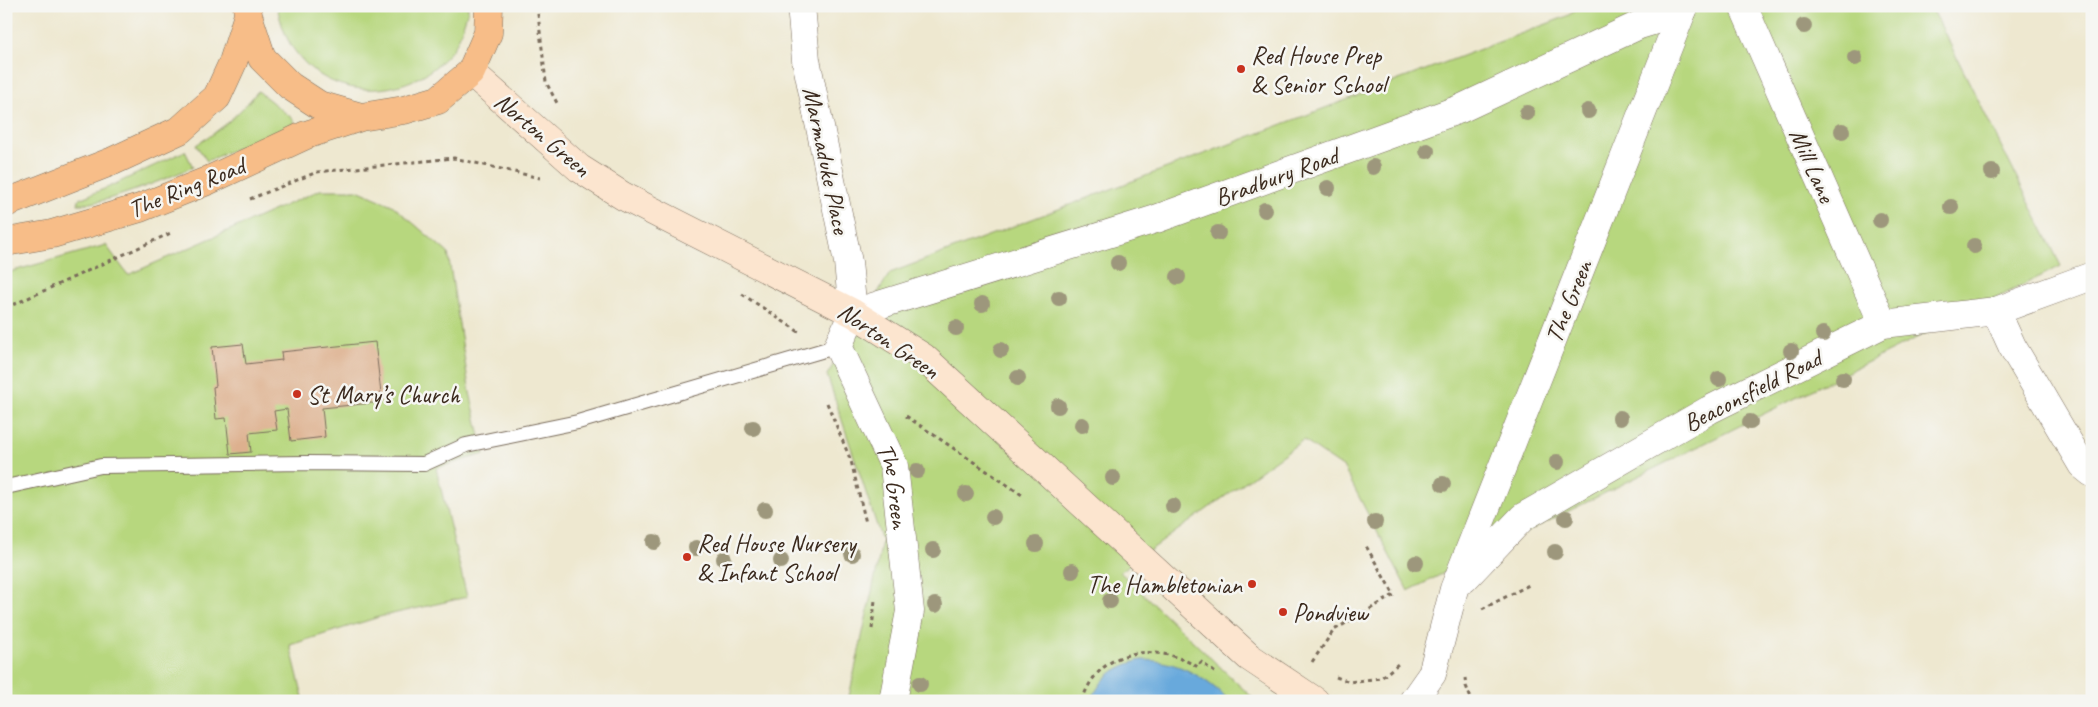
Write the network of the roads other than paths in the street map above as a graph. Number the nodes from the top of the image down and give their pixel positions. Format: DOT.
graph roads {
  1 [pos="490,6"];
  2 [pos="801,6"];
  3 [pos="1743,6"];
  4 [pos="1684,9"];
  5 [pos="247,11"];
  6 [pos="471,72"];
  7 [pos="361,117"];
  8 [pos="6,203"];
  9 [pos="6,242"];
  10 [pos="2092,276"];
  11 [pos="1996,311"];
  12 [pos="853,313"];
  13 [pos="1883,324"];
  14 [pos="838,346"];
  15 [pos="2092,473"];
  16 [pos="6,487"];
  17 [pos="1454,589"];
  18 [pos="893,701"];
  19 [pos="1315,701"];
  20 [pos="1413,701"];
  1 -- 6 [label="main road"];
  2 -- 12 [label="street, Marmaduke Place"];
  3 -- 13 [label="street, Mill Lane"];
  4 -- 12 [label="street, Bradbury Road"];
  4 -- 17 [label="street, The Green"];
  5 -- 7 [label="main road"];
  5 -- 8 [label="main road, The Ring Road"];
  6 -- 7 [label="main road, The Ring Road"];
  6 -- 12 [label="main road, Norton Green"];
  7 -- 9 [label="main road, The Ring Road"];
  10 -- 11 [label="street, Beaconsfield Road"];
  11 -- 13 [label="street, Beaconsfield Road"];
  11 -- 15 [label="street"];
  12 -- 14 [label="street"];
  12 -- 19 [label="main road, Norton Green"];
  13 -- 17 [label="street, Beaconsfield Road"];
  14 -- 16 [label="lane"];
  14 -- 18 [label="street, The Green"];
  17 -- 20 [label="street, The Green"];
}
